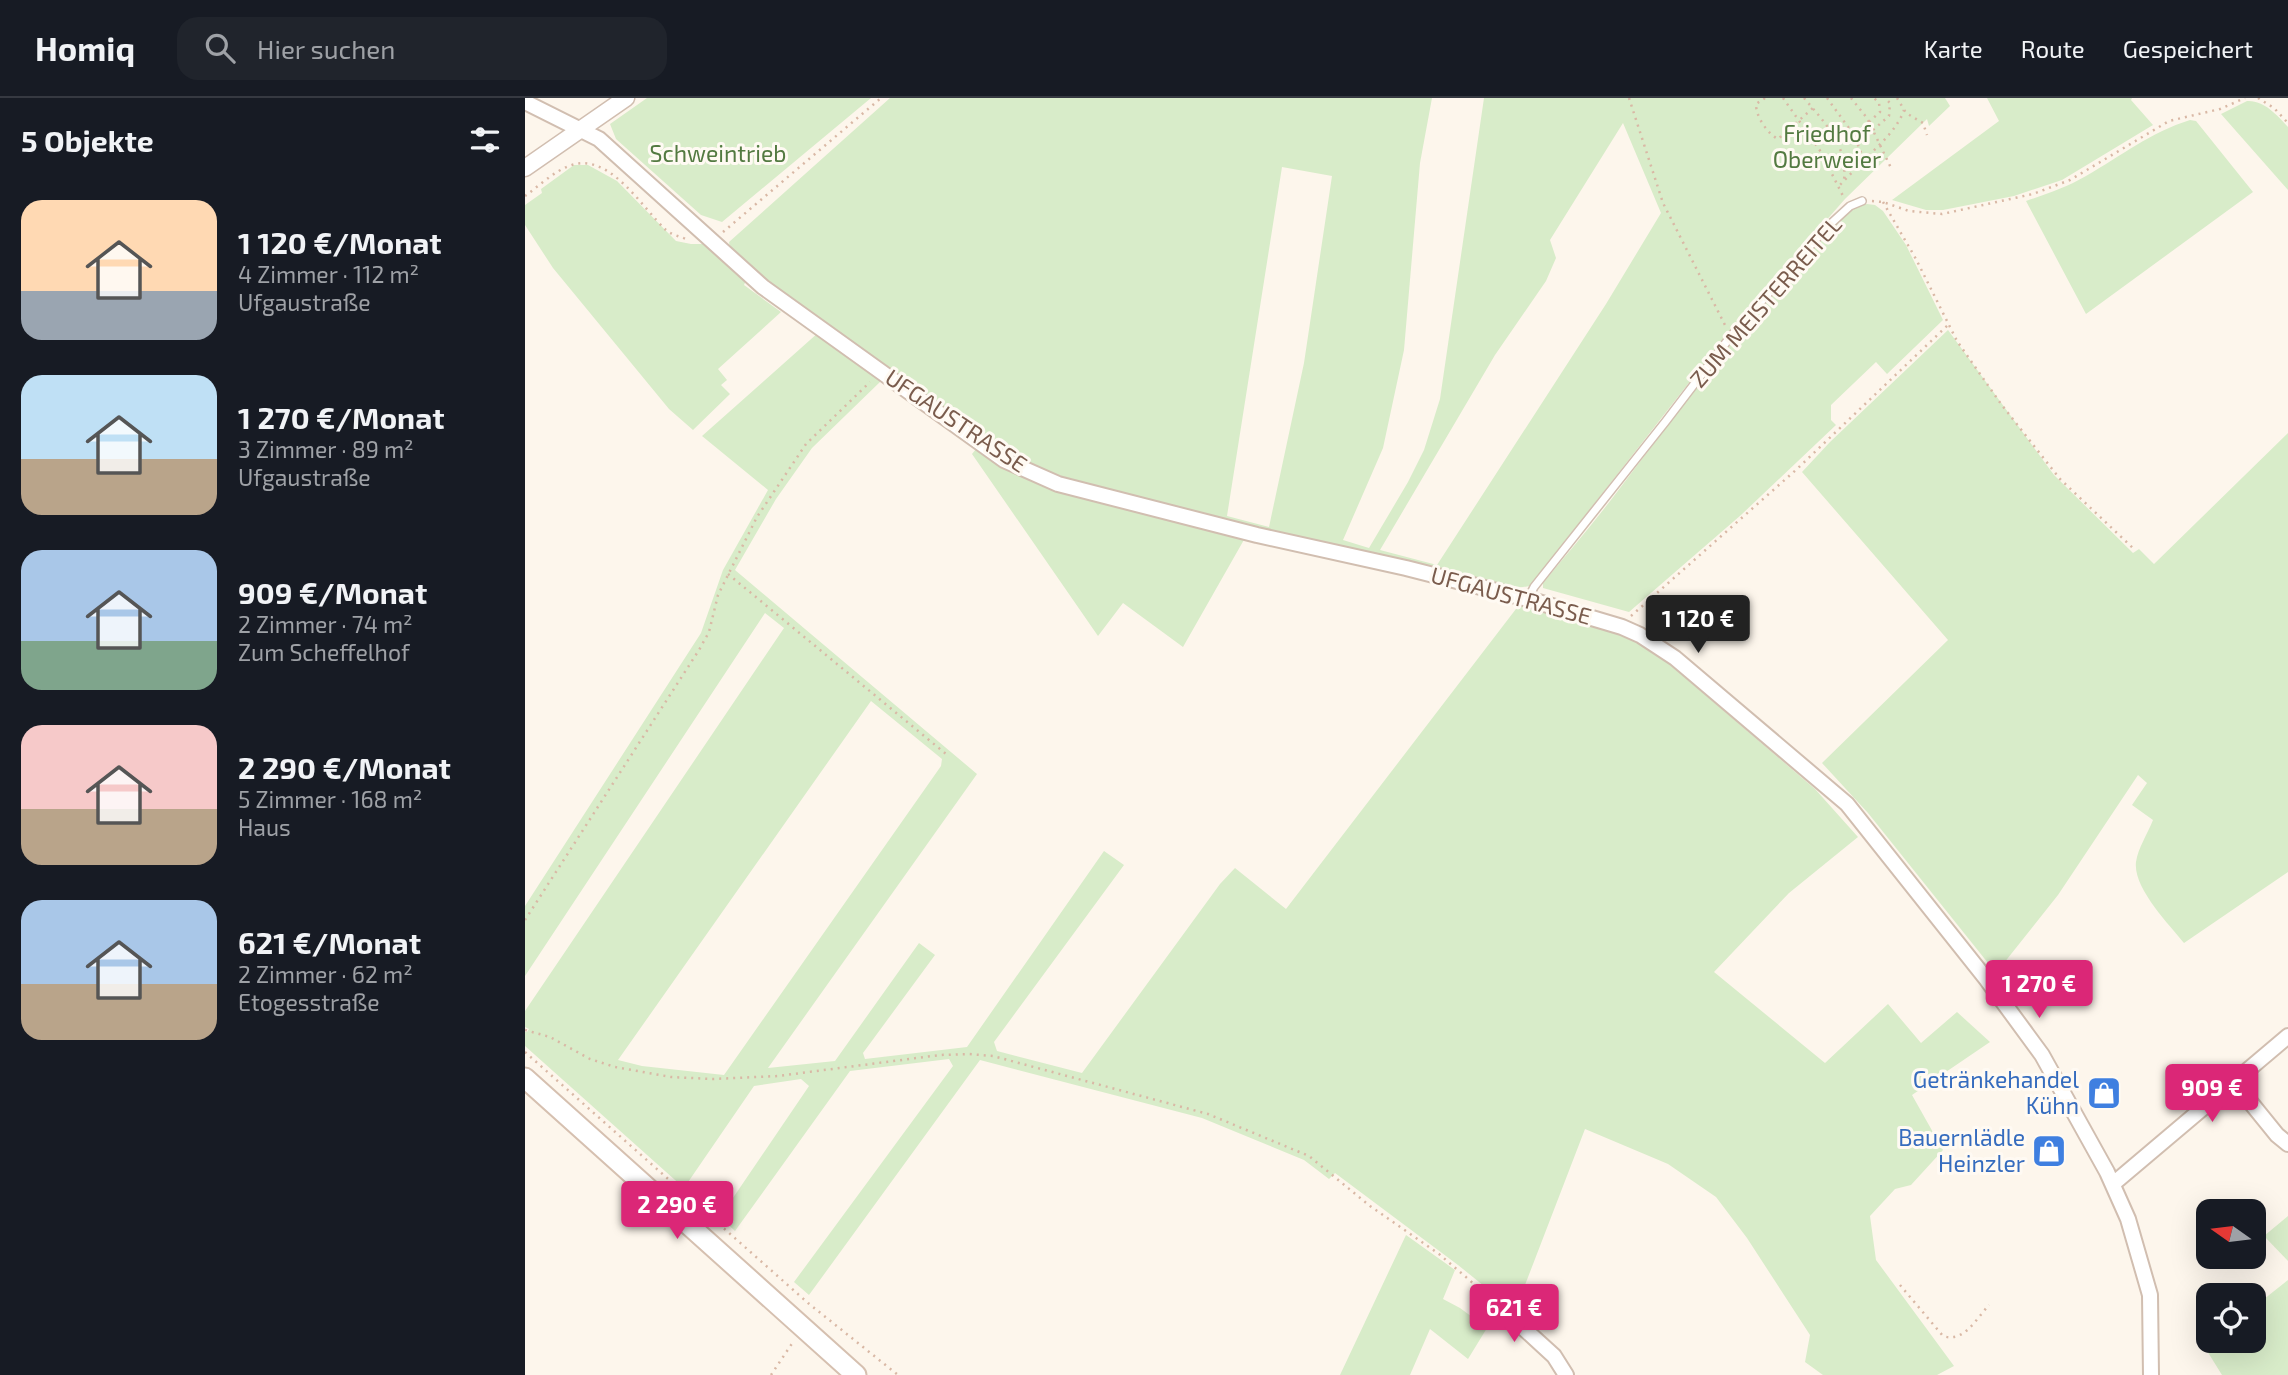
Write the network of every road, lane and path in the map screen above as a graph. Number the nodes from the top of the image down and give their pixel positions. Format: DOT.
graph roads {
  1 [pos="627,98"];
  2 [pos="881,98"];
  3 [pos="1629,98"];
  4 [pos="1765,98"];
  5 [pos="1783,98"];
  6 [pos="1804,98"];
  7 [pos="1827,98"];
  8 [pos="1851,98"];
  9 [pos="1874,98"];
  10 [pos="1885,98"];
  11 [pos="1897,98"];
  12 [pos="2245,98"];
  13 [pos="2258,98"];
  14 [pos="2236,100"];
  15 [pos="525,102"];
  16 [pos="1813,108"];
  17 [pos="1904,110"];
  18 [pos="1799,122"];
  19 [pos="1869,122"];
  20 [pos="2288,123"];
  21 [pos="1873,130"];
  22 [pos="580,131"];
  23 [pos="1927,135"];
  24 [pos="1880,144"];
  25 [pos="1864,160"];
  26 [pos="525,168"];
  27 [pos="1892,170"];
  28 [pos="1845,180"];
  29 [pos="1838,187"];
  30 [pos="525,197"];
  31 [pos="1862,201"];
  32 [pos="1883,202"];
  33 [pos="1850,206"];
  34 [pos="687,239"];
  35 [pos="713,240"];
  36 [pos="1949,324"];
  37 [pos="1731,336"];
  38 [pos="882,371"];
  39 [pos="2135,550"];
  40 [pos="728,574"];
  41 [pos="1528,598"];
  42 [pos="1622,627"];
  43 [pos="946,754"];
  44 [pos="525,920"];
  45 [pos="525,1030"];
  46 [pos="2288,1036"];
  47 [pos="525,1052"];
  48 [pos="525,1078"];
  49 [pos="2234,1082"];
  50 [pos="2288,1144"];
  51 [pos="2113,1184"];
  52 [pos="1900,1284"];
  53 [pos="1485,1293"];
  54 [pos="1989,1306"];
  55 [pos="803,1327"];
  56 [pos="771,1375"];
  57 [pos="856,1375"];
  58 [pos="898,1375"];
  59 [pos="1566,1375"];
  60 [pos="2151,1375"];
  1 -- 22 [label="street"];
  2 -- 35 [label="path"];
  3 -- 37 [label="path"];
  4 -- 18 [label="path"];
  5 -- 18 [label="path"];
  6 -- 16 [label="path"];
  7 -- 25 [label="path"];
  8 -- 19 [label="path"];
  9 -- 19 [label="path"];
  10 -- 21 [label="path"];
  11 -- 17 [label="path"];
  12 -- 14 [label="path, ZUM MEISTERREITEL"];
  13 -- 20 [label="path"];
  14 -- 32 [label="path, ZUM MEISTERREITEL"];
  15 -- 22 [label="street, UFGAUSTRASSE"];
  16 -- 18 [label="path"];
  16 -- 28 [label="path"];
  17 -- 23 [label="path"];
  17 -- 24 [label="path"];
  18 -- 29 [label="path"];
  19 -- 21 [label="path"];
  21 -- 24 [label="path"];
  22 -- 26 [label="street"];
  22 -- 35 [label="street, UFGAUSTRASSE"];
  24 -- 25 [label="path"];
  24 -- 27 [label="path"];
  25 -- 28 [label="path"];
  28 -- 29 [label="path"];
  29 -- 33 [label="path"];
  30 -- 34 [label="path"];
  31 -- 32 [label="path, ZUM MEISTERREITEL"];
  31 -- 33 [label="lane, ZUM MEISTERREITEL"];
  32 -- 36 [label="path"];
  33 -- 37 [label="lane, ZUM MEISTERREITEL"];
  35 -- 38 [label="street, UFGAUSTRASSE"];
  36 -- 39 [label="path"];
  36 -- 42 [label="path"];
  37 -- 41 [label="lane, ZUM MEISTERREITEL"];
  38 -- 40 [label="path"];
  38 -- 41 [label="street, UFGAUSTRASSE"];
  40 -- 43 [label="path"];
  40 -- 44 [label="path"];
  41 -- 42 [label="street, UFGAUSTRASSE"];
  42 -- 51 [label="street, UFGAUSTRASSE"];
  45 -- 53 [label="path"];
  46 -- 49 [label="street"];
  47 -- 58 [label="path"];
  48 -- 55 [label="main road"];
  49 -- 50 [label="street"];
  49 -- 51 [label="street"];
  51 -- 60 [label="street, UFGAUSTRASSE"];
  52 -- 54 [label="path"];
  53 -- 59 [label="street"];
  55 -- 56 [label="path"];
  55 -- 57 [label="main road"];
}
